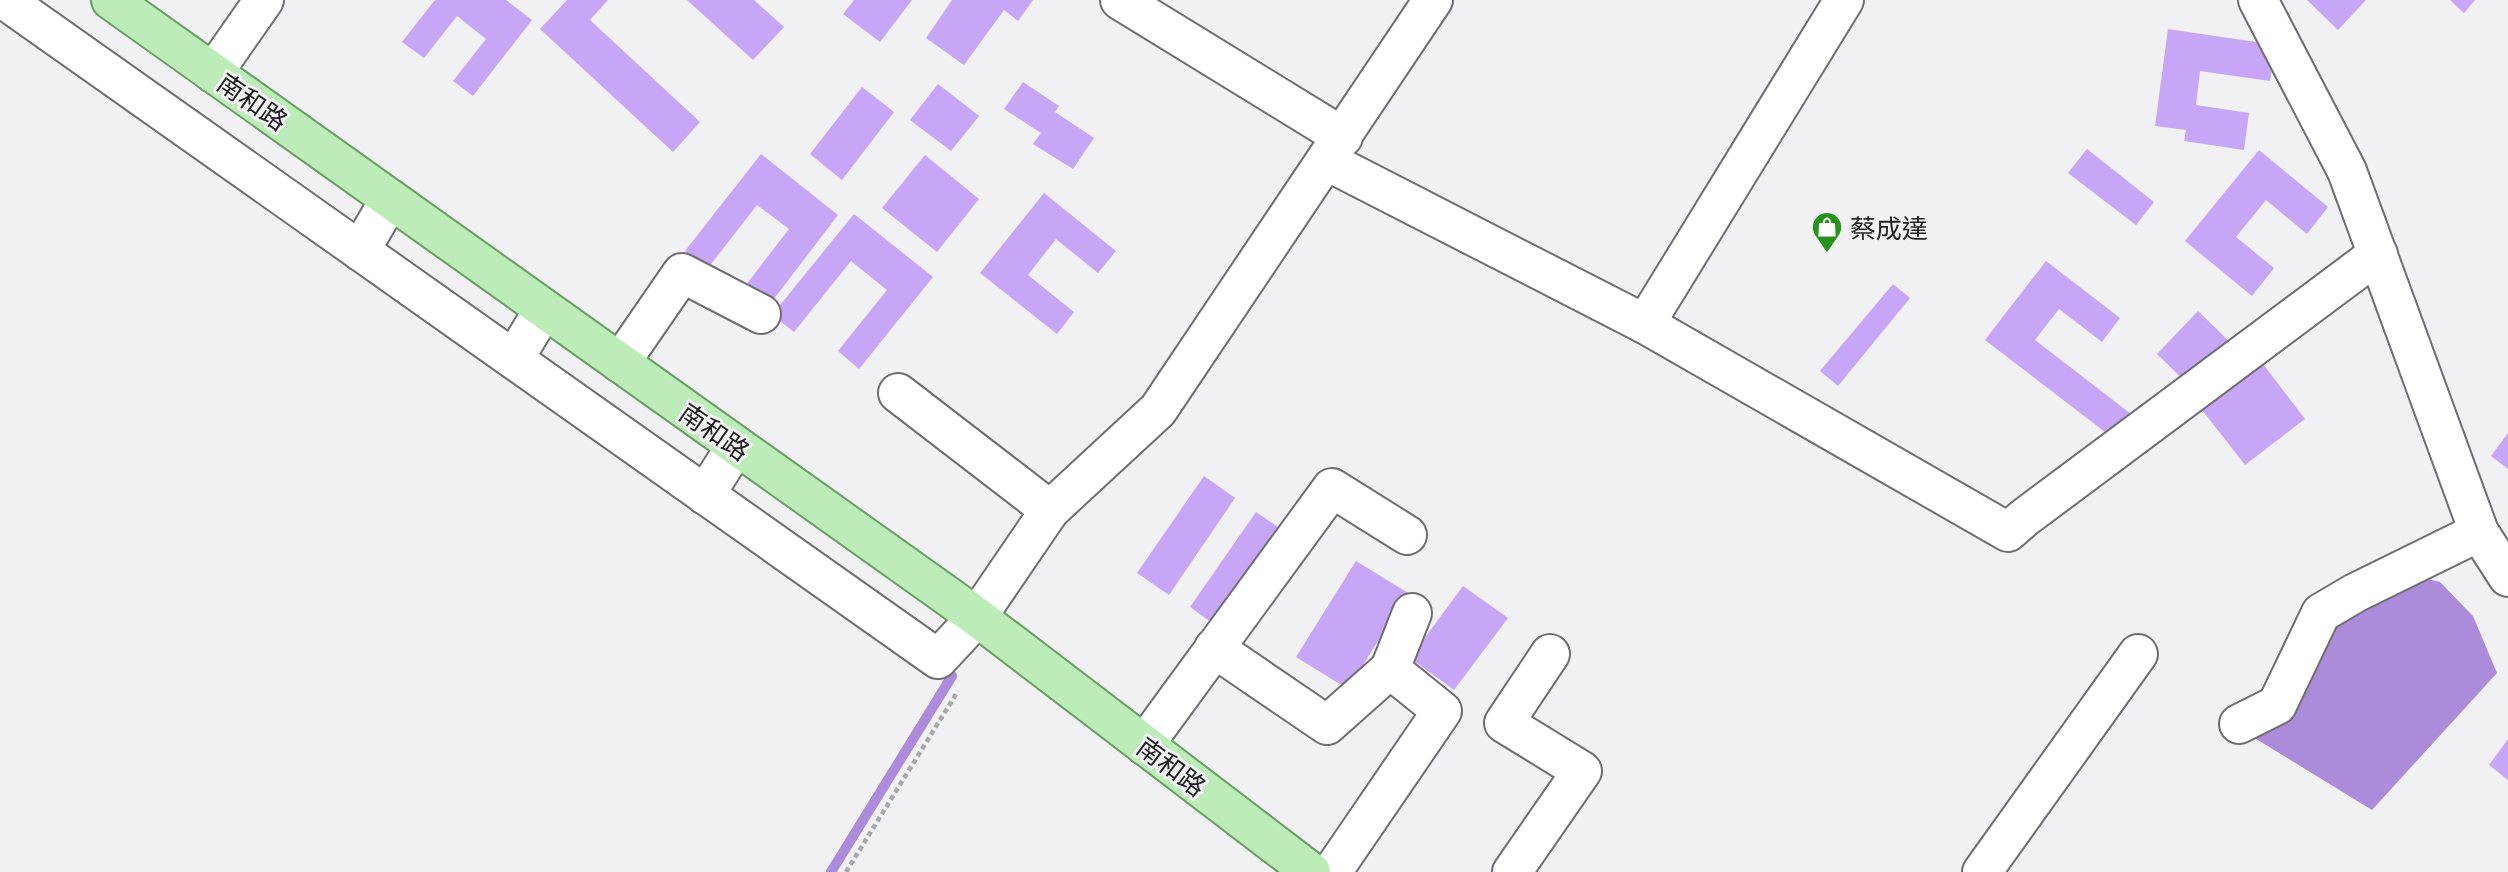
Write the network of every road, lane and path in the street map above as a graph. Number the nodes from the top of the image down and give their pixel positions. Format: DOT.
graph roads {
  1 [pos="111,0"];
  2 [pos="264,0"];
  3 [pos="1120,0"];
  4 [pos="1433,0"];
  5 [pos="1844,0"];
  6 [pos="2258,0"];
  7 [pos="15,3"];
  8 [pos="213,73"];
  9 [pos="1335,149"];
  10 [pos="390,198"];
  11 [pos="360,251"];
  12 [pos="2378,254"];
  13 [pos="544,309"];
  14 [pos="761,314"];
  15 [pos="1645,324"];
  16 [pos="514,359"];
  17 [pos="620,363"];
  18 [pos="898,393"];
  19 [pos="736,446"];
  20 [pos="705,495"];
  21 [pos="1049,510"];
  22 [pos="2479,532"];
  23 [pos="1407,535"];
  24 [pos="2508,577"];
  25 [pos="1412,613"];
  26 [pos="977,617"];
  27 [pos="1214,648"];
  28 [pos="1550,654"];
  29 [pos="2138,654"];
  30 [pos="1390,669"];
  31 [pos="949,674"];
  32 [pos="2239,724"];
  33 [pos="1144,744"];
  34 [pos="846,872"];
  35 [pos="1311,872"];
  36 [pos="1332,872"];
  37 [pos="1512,872"];
  38 [pos="1982,872"];
  1 -- 8 [label="main road, 南和路"];
  2 -- 8 [label="street"];
  3 -- 9 [label="street"];
  4 -- 9 [label="street"];
  5 -- 15 [label="street"];
  6 -- 12 [label="street"];
  7 -- 11 [label="street"];
  8 -- 10 [label="main road, 南和路"];
  9 -- 15 [label="street"];
  9 -- 21 [label="street"];
  10 -- 11 [label="street"];
  10 -- 13 [label="main road, 南和路"];
  11 -- 16 [label="street"];
  12 -- 15 [label="street"];
  12 -- 22 [label="street"];
  13 -- 16 [label="street"];
  13 -- 17 [label="main road, 南和路"];
  14 -- 17 [label="street"];
  16 -- 20 [label="street"];
  17 -- 19 [label="main road, 南和路"];
  18 -- 21 [label="street"];
  19 -- 20 [label="street"];
  19 -- 26 [label="main road, 南和路"];
  20 -- 31 [label="street"];
  21 -- 26 [label="street"];
  22 -- 24 [label="street"];
  22 -- 32 [label="street"];
  23 -- 27 [label="street"];
  25 -- 30 [label="street"];
  26 -- 31 [label="street"];
  26 -- 33 [label="main road, 南和路"];
  27 -- 30 [label="street"];
  27 -- 33 [label="street"];
  28 -- 37 [label="street"];
  29 -- 38 [label="street"];
  30 -- 36 [label="street"];
  31 -- 34 [label="path"];
  33 -- 35 [label="main road, 南和路"];
}
